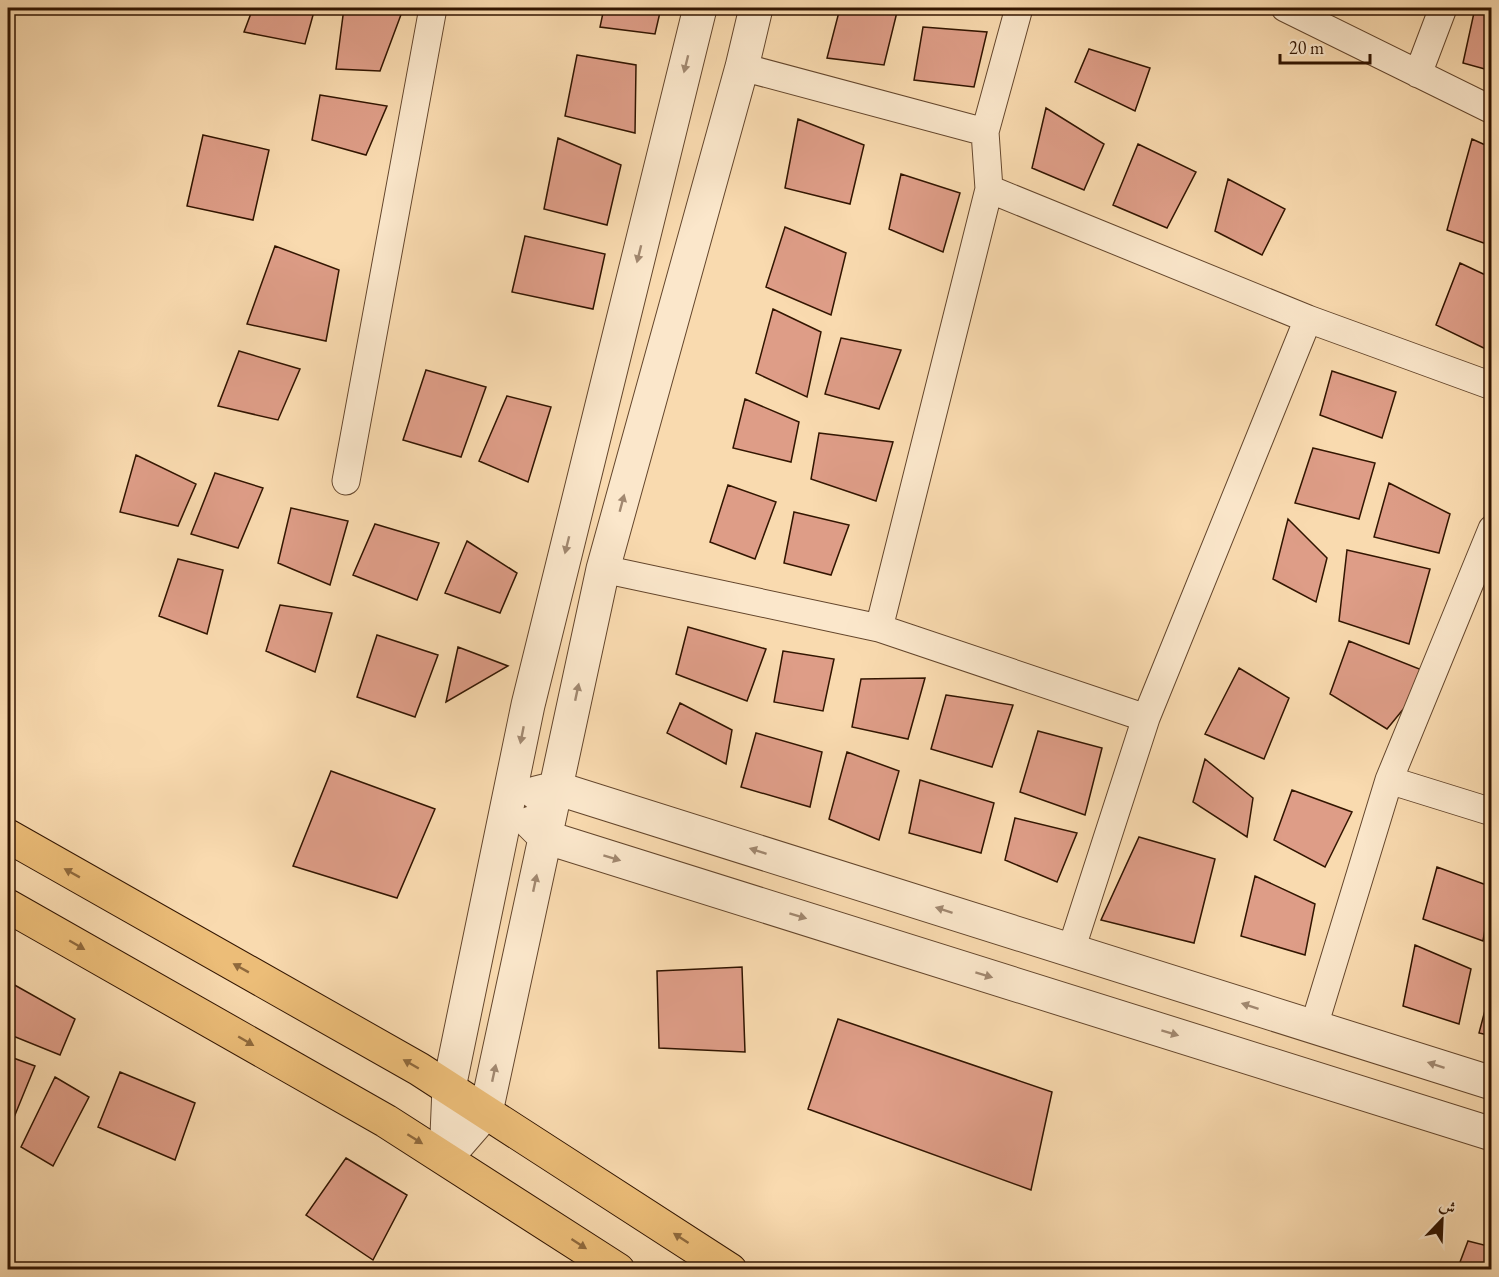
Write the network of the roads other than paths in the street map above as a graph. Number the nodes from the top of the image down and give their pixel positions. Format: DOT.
graph roads {
  1 [pos="433,8"];
  2 [pos="700,8"];
  3 [pos="756,8"];
  4 [pos="1019,8"];
  5 [pos="1285,8"];
  6 [pos="1443,8"];
  7 [pos="742,67"];
  8 [pos="1418,74"];
  9 [pos="1491,110"];
  10 [pos="985,132"];
  11 [pos="989,189"];
  12 [pos="1308,319"];
  13 [pos="1491,386"];
  14 [pos="346,481"];
  15 [pos="1491,529"];
  16 [pos="603,568"];
  17 [pos="879,628"];
  18 [pos="1146,718"];
  19 [pos="1389,780"];
  20 [pos="556,788"];
  21 [pos="508,800"];
  22 [pos="1491,812"];
  23 [pos="8,836"];
  24 [pos="545,837"];
  25 [pos="8,906"];
  26 [pos="1071,950"];
  27 [pos="1314,1026"];
  28 [pos="1491,1083"];
  29 [pos="449,1088"];
  30 [pos="486,1112"];
  31 [pos="1491,1134"];
  32 [pos="446,1158"];
  33 [pos="618,1269"];
  34 [pos="730,1269"];
  1 -- 14 [label="street"];
  2 -- 21 [label="street, one-way"];
  3 -- 7 [label="street"];
  4 -- 10 [label="street"];
  5 -- 8 [label="street"];
  6 -- 8 [label="street"];
  7 -- 10 [label="street"];
  16 -- 7 [label="street, one-way"];
  8 -- 9 [label="street"];
  10 -- 11 [label="street"];
  11 -- 12 [label="street"];
  11 -- 17 [label="street"];
  12 -- 13 [label="street"];
  12 -- 18 [label="street"];
  15 -- 19 [label="street"];
  16 -- 17 [label="street"];
  20 -- 16 [label="street, one-way"];
  17 -- 18 [label="street"];
  18 -- 26 [label="street"];
  19 -- 22 [label="street"];
  19 -- 27 [label="street"];
  20 -- 21 [label="street"];
  20 -- 24 [label="street"];
  26 -- 20 [label="street, one-way"];
  21 -- 24 [label="street"];
  21 -- 29 [label="street"];
  29 -- 23 [label="main road, one-way"];
  30 -- 24 [label="street, one-way"];
  24 -- 31 [label="street, one-way"];
  25 -- 32 [label="main road, one-way"];
  27 -- 26 [label="street, one-way"];
  28 -- 27 [label="street, one-way"];
  29 -- 30 [label="main road"];
  29 -- 32 [label="street"];
  30 -- 32 [label="street"];
  34 -- 30 [label="main road, one-way"];
  32 -- 33 [label="main road, one-way"];
}
